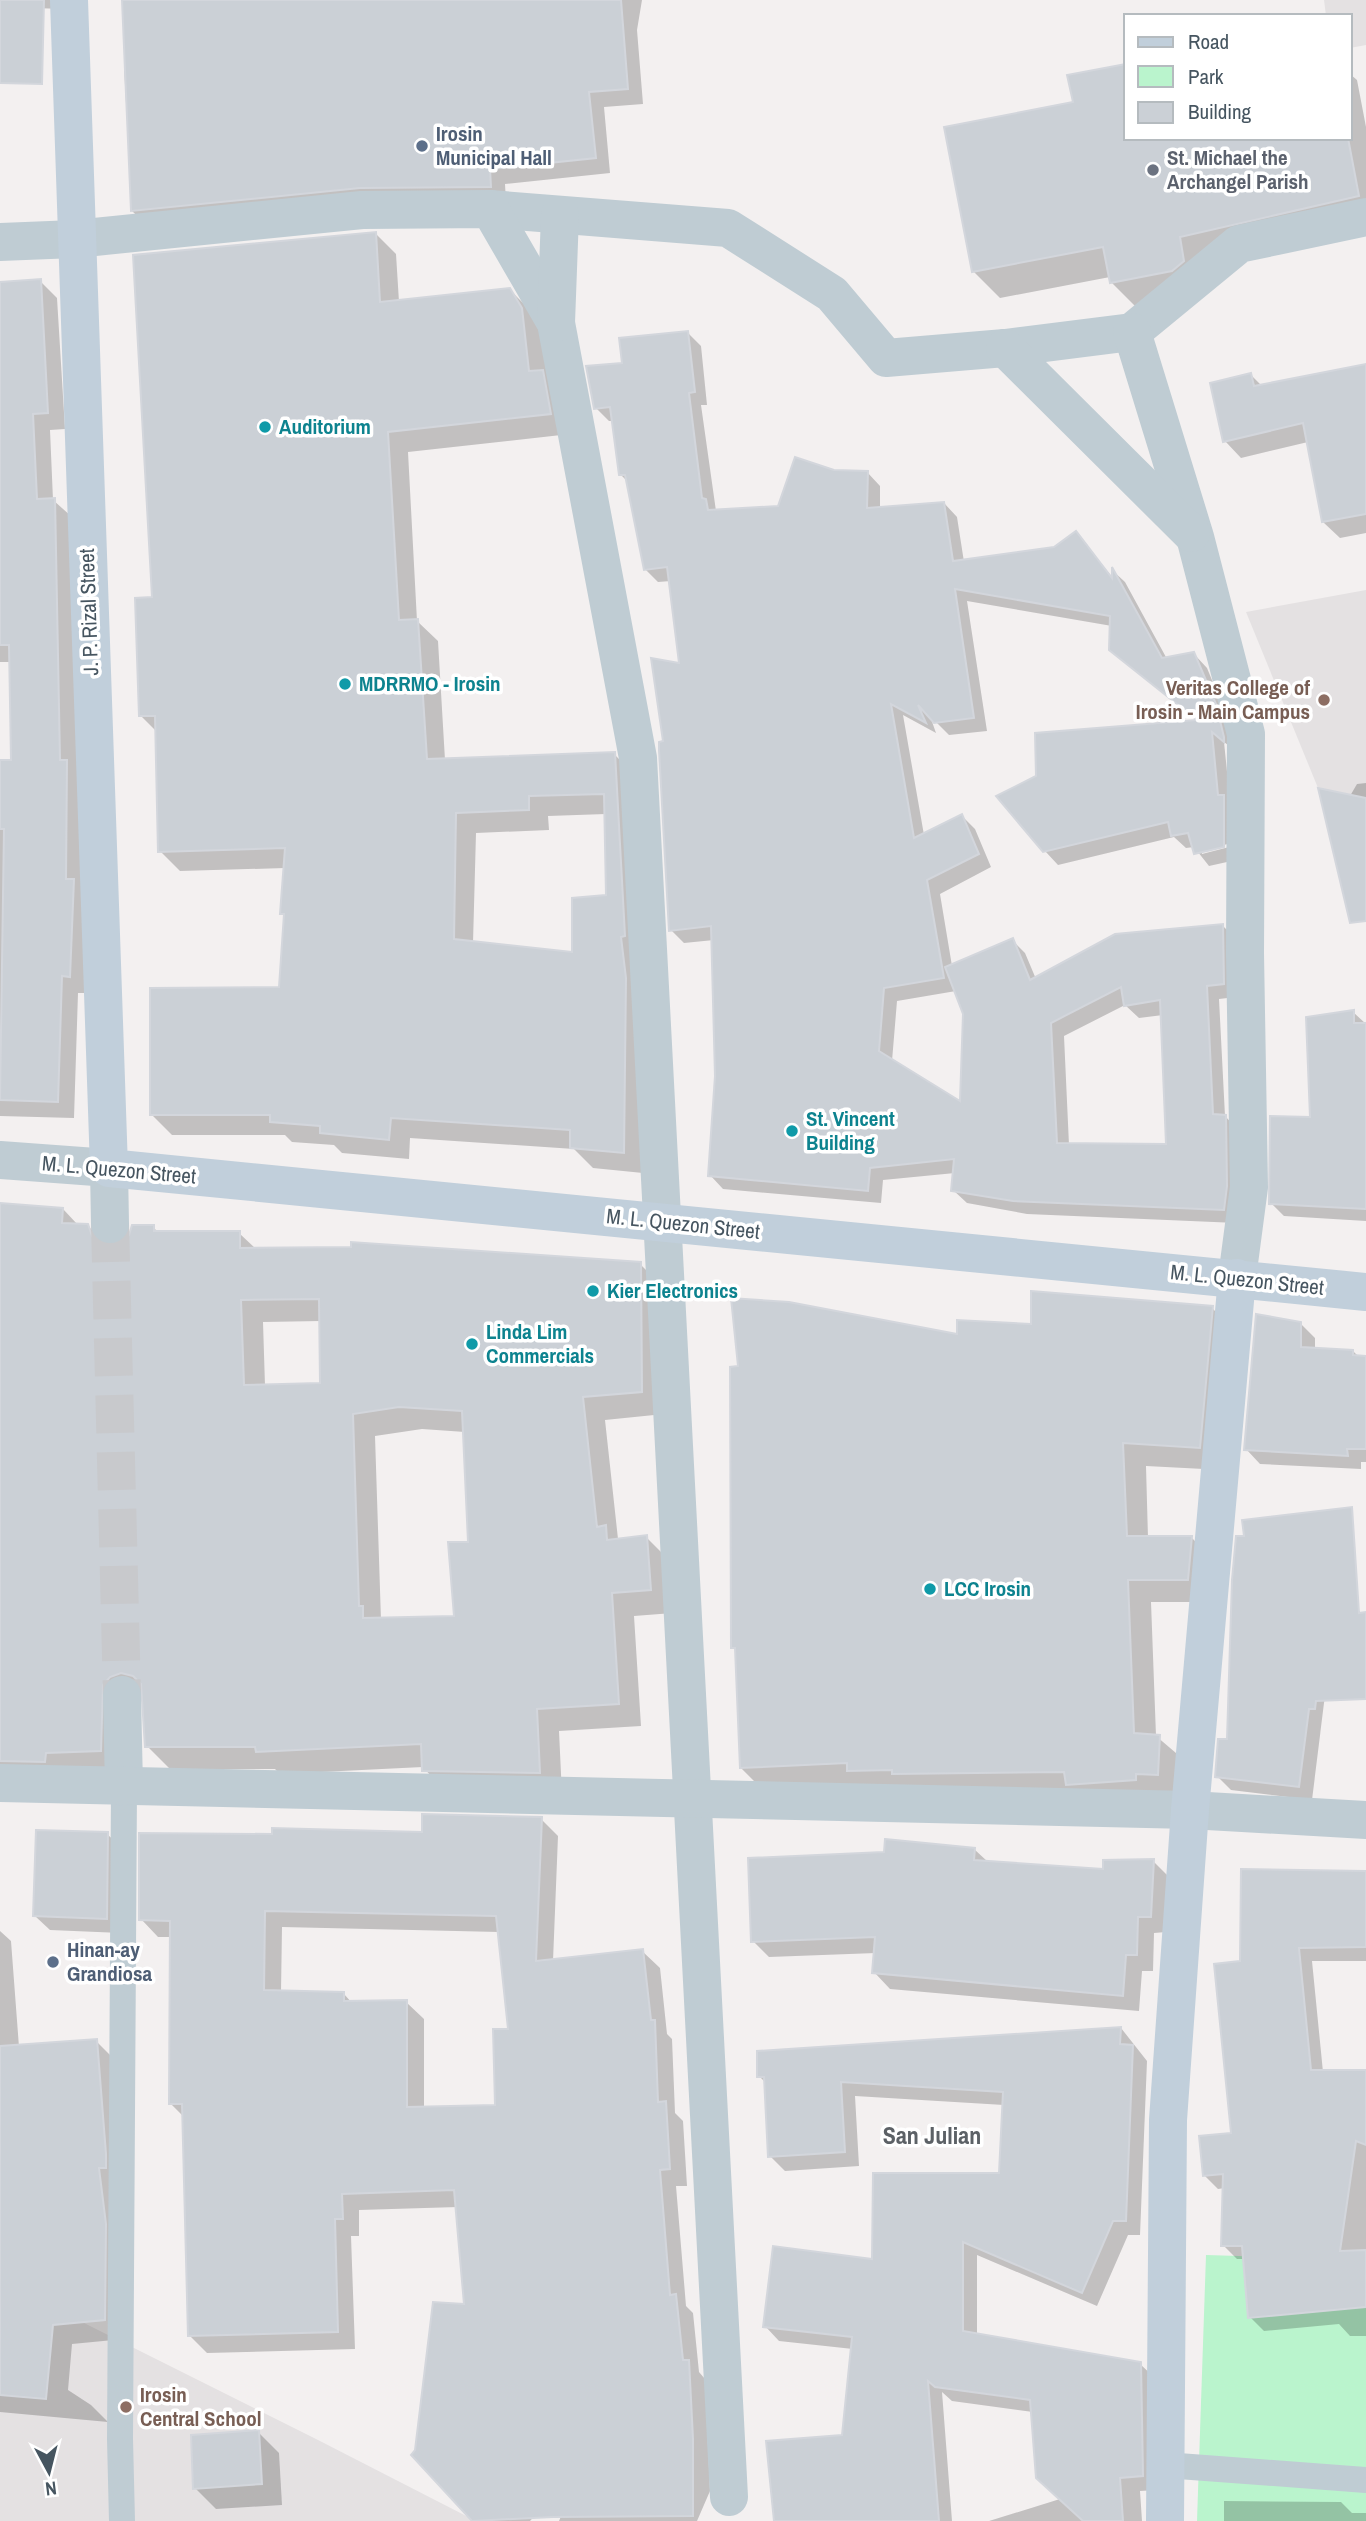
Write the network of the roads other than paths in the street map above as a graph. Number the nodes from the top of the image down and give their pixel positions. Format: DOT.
graph roads {
  1 [pos="69,0"];
  2 [pos="491,209"];
  3 [pos="560,215"];
  4 [pos="1366,217"];
  5 [pos="75,239"];
  6 [pos="0,242"];
  7 [pos="556,323"];
  8 [pos="1132,332"];
  9 [pos="1004,348"];
  10 [pos="1195,537"];
  11 [pos="0,1160"];
  12 [pos="109,1168"];
  13 [pos="664,1222"];
  14 [pos="110,1224"];
  15 [pos="1237,1278"];
  16 [pos="1366,1292"];
  17 [pos="122,1695"];
  18 [pos="0,1783"];
  19 [pos="124,1787"];
  20 [pos="690,1796"];
  21 [pos="1190,1810"];
  22 [pos="1366,1820"];
  23 [pos="1165,2465"];
  24 [pos="1366,2480"];
  25 [pos="729,2497"];
  26 [pos="122,2521"];
  27 [pos="1165,2521"];
  1 -- 5 [label="main road, J. P. Rizal Street"];
  2 -- 3 [label="street"];
  2 -- 5 [label="street"];
  2 -- 7 [label="street"];
  3 -- 7 [label="street"];
  3 -- 9 [label="street"];
  4 -- 8 [label="street"];
  5 -- 6 [label="street"];
  5 -- 12 [label="main road, J. P. Rizal Street"];
  7 -- 13 [label="street"];
  8 -- 9 [label="street"];
  8 -- 10 [label="street"];
  9 -- 10 [label="street"];
  10 -- 15 [label="street"];
  11 -- 12 [label="street, M. L. Quezon Street"];
  12 -- 13 [label="main road, M. L. Quezon Street"];
  12 -- 14 [label="street, J. P. Rizal Street"];
  13 -- 15 [label="main road, M. L. Quezon Street"];
  13 -- 20 [label="street"];
  15 -- 16 [label="main road, M. L. Quezon Street"];
  15 -- 21 [label="main road"];
  17 -- 19 [label="street"];
  18 -- 19 [label="street"];
  19 -- 20 [label="street"];
  19 -- 26 [label="lane"];
  20 -- 21 [label="street"];
  20 -- 25 [label="street"];
  21 -- 22 [label="street"];
  21 -- 23 [label="main road"];
  23 -- 24 [label="lane"];
  23 -- 27 [label="main road"];
}
